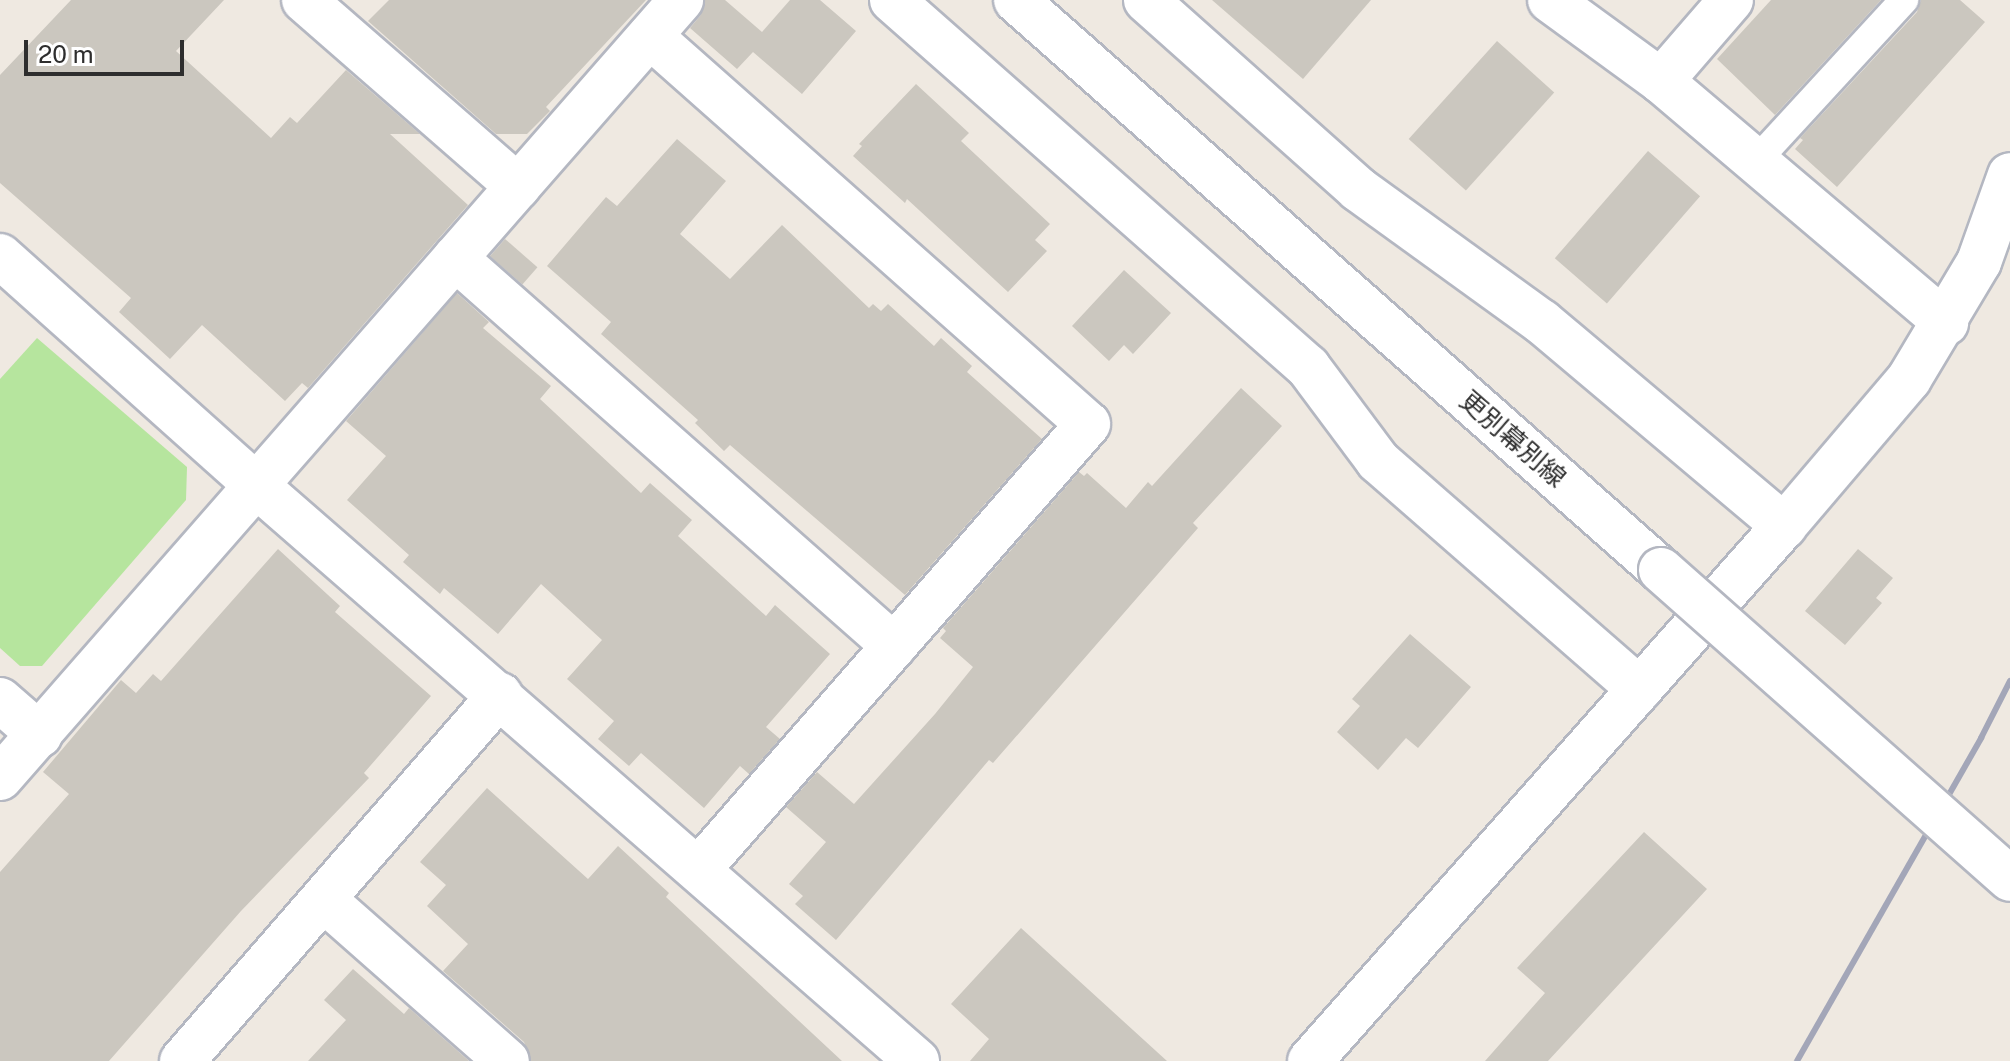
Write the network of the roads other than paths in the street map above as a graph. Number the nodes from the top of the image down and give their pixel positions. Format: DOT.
graph roads {
  1 [pos="304,0"];
  2 [pos="681,0"];
  3 [pos="892,0"];
  4 [pos="1016,0"];
  5 [pos="1146,0"];
  6 [pos="1731,0"];
  7 [pos="1904,0"];
  8 [pos="1559,3"];
  9 [pos="650,36"];
  10 [pos="1661,81"];
  11 [pos="1756,161"];
  12 [pos="2010,175"];
  13 [pos="518,187"];
  14 [pos="0,256"];
  15 [pos="455,258"];
  16 [pos="1946,323"];
  17 [pos="258,487"];
  18 [pos="1784,526"];
  19 [pos="894,646"];
  20 [pos="1639,689"];
  21 [pos="500,695"];
  22 [pos="0,700"];
  23 [pos="40,735"];
  24 [pos="0,778"];
  25 [pos="699,869"];
  26 [pos="2010,879"];
  27 [pos="323,899"];
  28 [pos="182,1061"];
  29 [pos="507,1061"];
  30 [pos="917,1061"];
  31 [pos="1310,1061"];
  1 -- 13 [label="street"];
  2 -- 9 [label="street"];
  3 -- 20 [label="street"];
  4 -- 26 [label="street, 更別幕別線, bridge"];
  5 -- 18 [label="street"];
  6 -- 10 [label="street"];
  7 -- 11 [label="lane"];
  8 -- 10 [label="street"];
  9 -- 13 [label="street"];
  9 -- 19 [label="street"];
  10 -- 11 [label="street"];
  11 -- 16 [label="street"];
  12 -- 16 [label="street"];
  13 -- 15 [label="street"];
  14 -- 17 [label="street"];
  15 -- 17 [label="street"];
  15 -- 19 [label="street"];
  16 -- 18 [label="street"];
  17 -- 21 [label="street"];
  17 -- 23 [label="street"];
  18 -- 20 [label="street"];
  19 -- 25 [label="street"];
  20 -- 31 [label="street"];
  21 -- 25 [label="street"];
  21 -- 27 [label="street"];
  22 -- 23 [label="street"];
  23 -- 24 [label="street"];
  25 -- 30 [label="street"];
  27 -- 28 [label="street"];
  27 -- 29 [label="street"];
}
